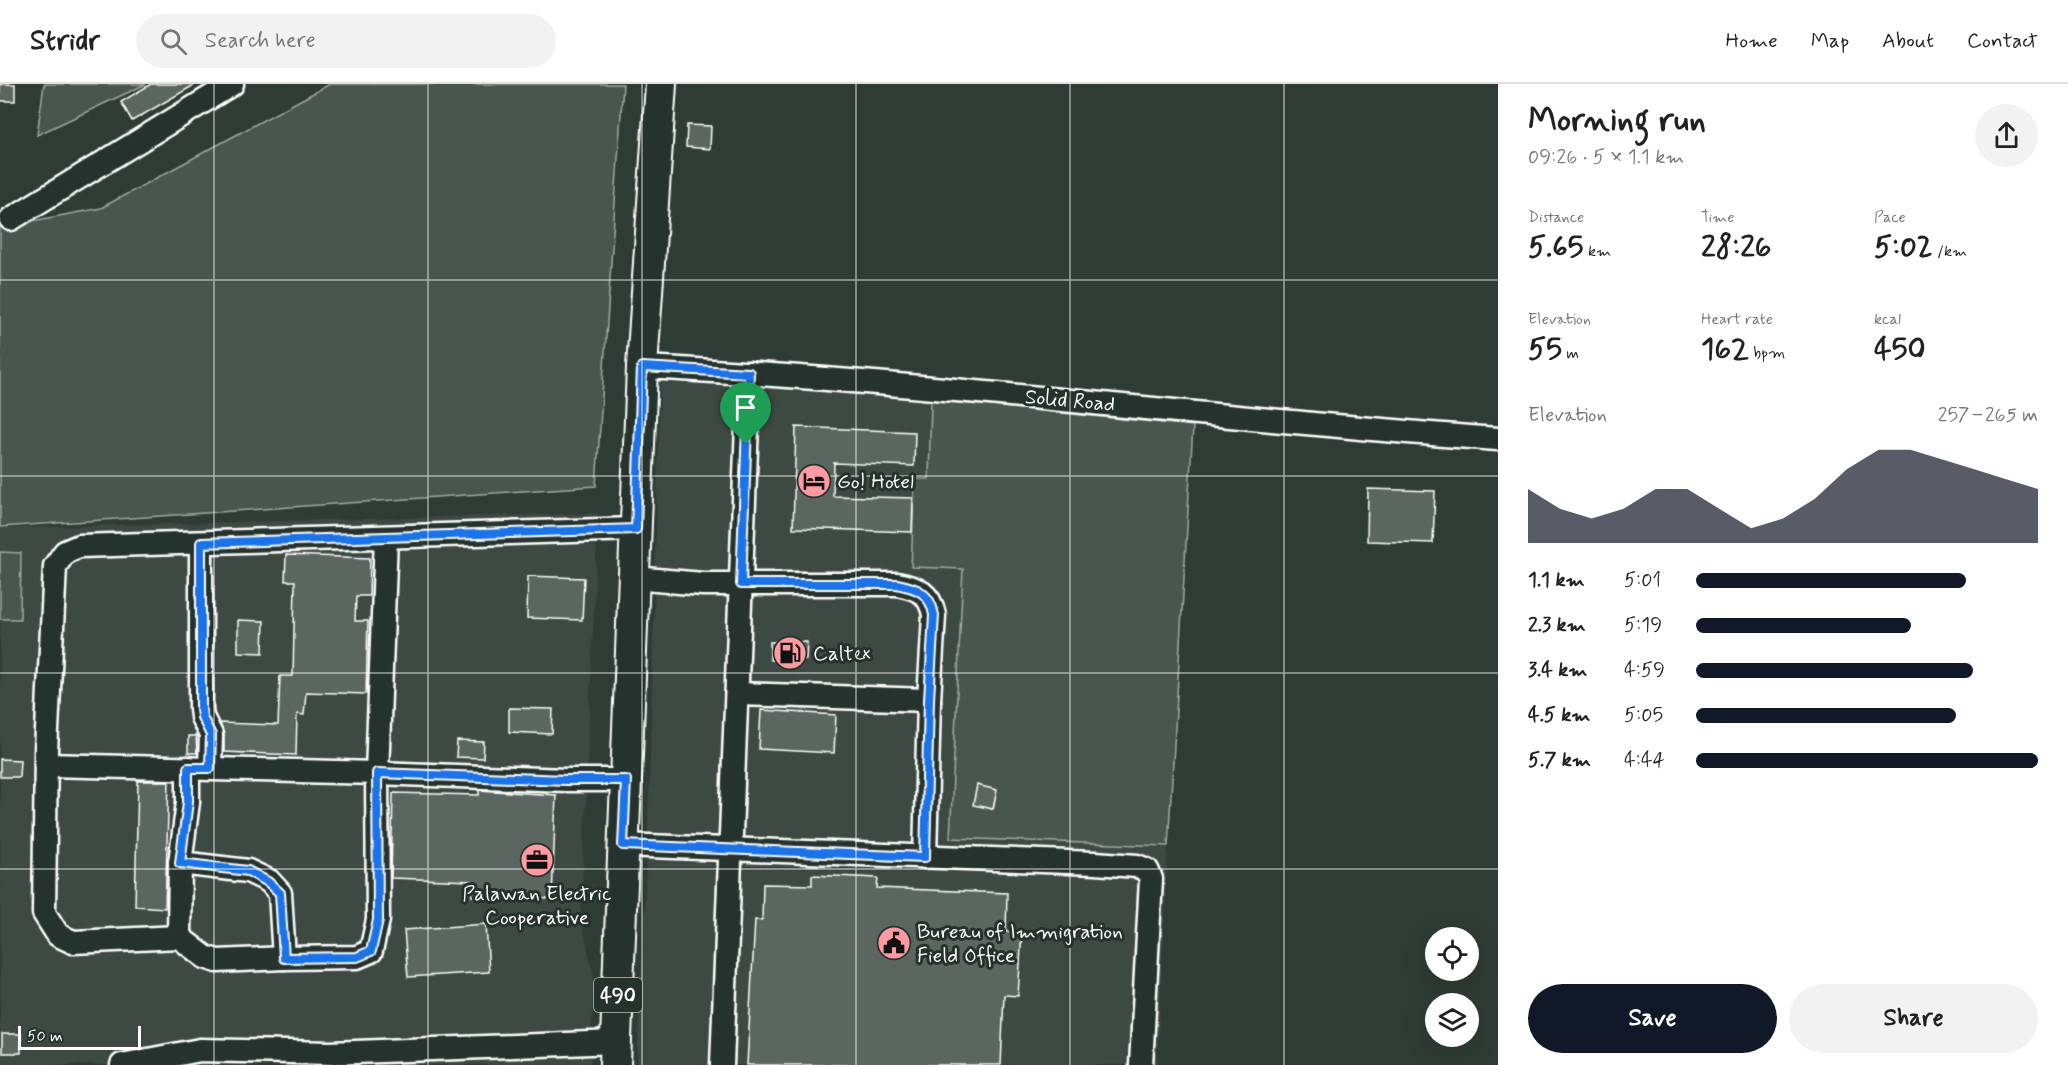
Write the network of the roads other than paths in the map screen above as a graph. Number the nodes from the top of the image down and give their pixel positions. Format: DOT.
graph roads {
  1 [pos="232,84"];
  2 [pos="661,84"];
  3 [pos="11,219"];
  4 [pos="642,367"];
  5 [pos="749,373"];
  6 [pos="1498,439"];
  7 [pos="636,529"];
  8 [pos="386,537"];
  9 [pos="201,543"];
  10 [pos="633,578"];
  11 [pos="741,584"];
  12 [pos="737,694"];
  13 [pos="929,700"];
  14 [pos="46,765"];
  15 [pos="199,768"];
  16 [pos="377,773"];
  17 [pos="626,780"];
  18 [pos="623,845"];
  19 [pos="731,849"];
  20 [pos="925,857"];
  21 [pos="180,863"];
  22 [pos="179,938"];
  23 [pos="284,958"];
  24 [pos="616,1053"];
  25 [pos="122,1065"];
  26 [pos="722,1065"];
  27 [pos="1141,1065"];
  1 -- 3 [label="street"];
  2 -- 4 [label="main road, 490"];
  4 -- 5 [label="street, Solid Road"];
  4 -- 7 [label="main road, 490"];
  5 -- 6 [label="street, Solid Road"];
  5 -- 11 [label="street"];
  7 -- 8 [label="street"];
  7 -- 10 [label="main road, 490"];
  8 -- 9 [label="street"];
  8 -- 16 [label="street"];
  9 -- 14 [label="street"];
  9 -- 15 [label="street"];
  10 -- 11 [label="street"];
  10 -- 17 [label="main road, 490"];
  11 -- 12 [label="street"];
  11 -- 13 [label="street"];
  12 -- 13 [label="street"];
  12 -- 19 [label="street"];
  13 -- 20 [label="street"];
  14 -- 15 [label="street"];
  14 -- 22 [label="street"];
  15 -- 16 [label="street"];
  15 -- 21 [label="street"];
  16 -- 17 [label="street"];
  16 -- 23 [label="street"];
  17 -- 18 [label="main road, 490"];
  18 -- 19 [label="street"];
  18 -- 24 [label="main road, 490"];
  19 -- 20 [label="street"];
  19 -- 26 [label="street"];
  20 -- 27 [label="street"];
  21 -- 22 [label="street"];
  21 -- 23 [label="street"];
  22 -- 23 [label="street"];
  24 -- 25 [label="street"];
}
